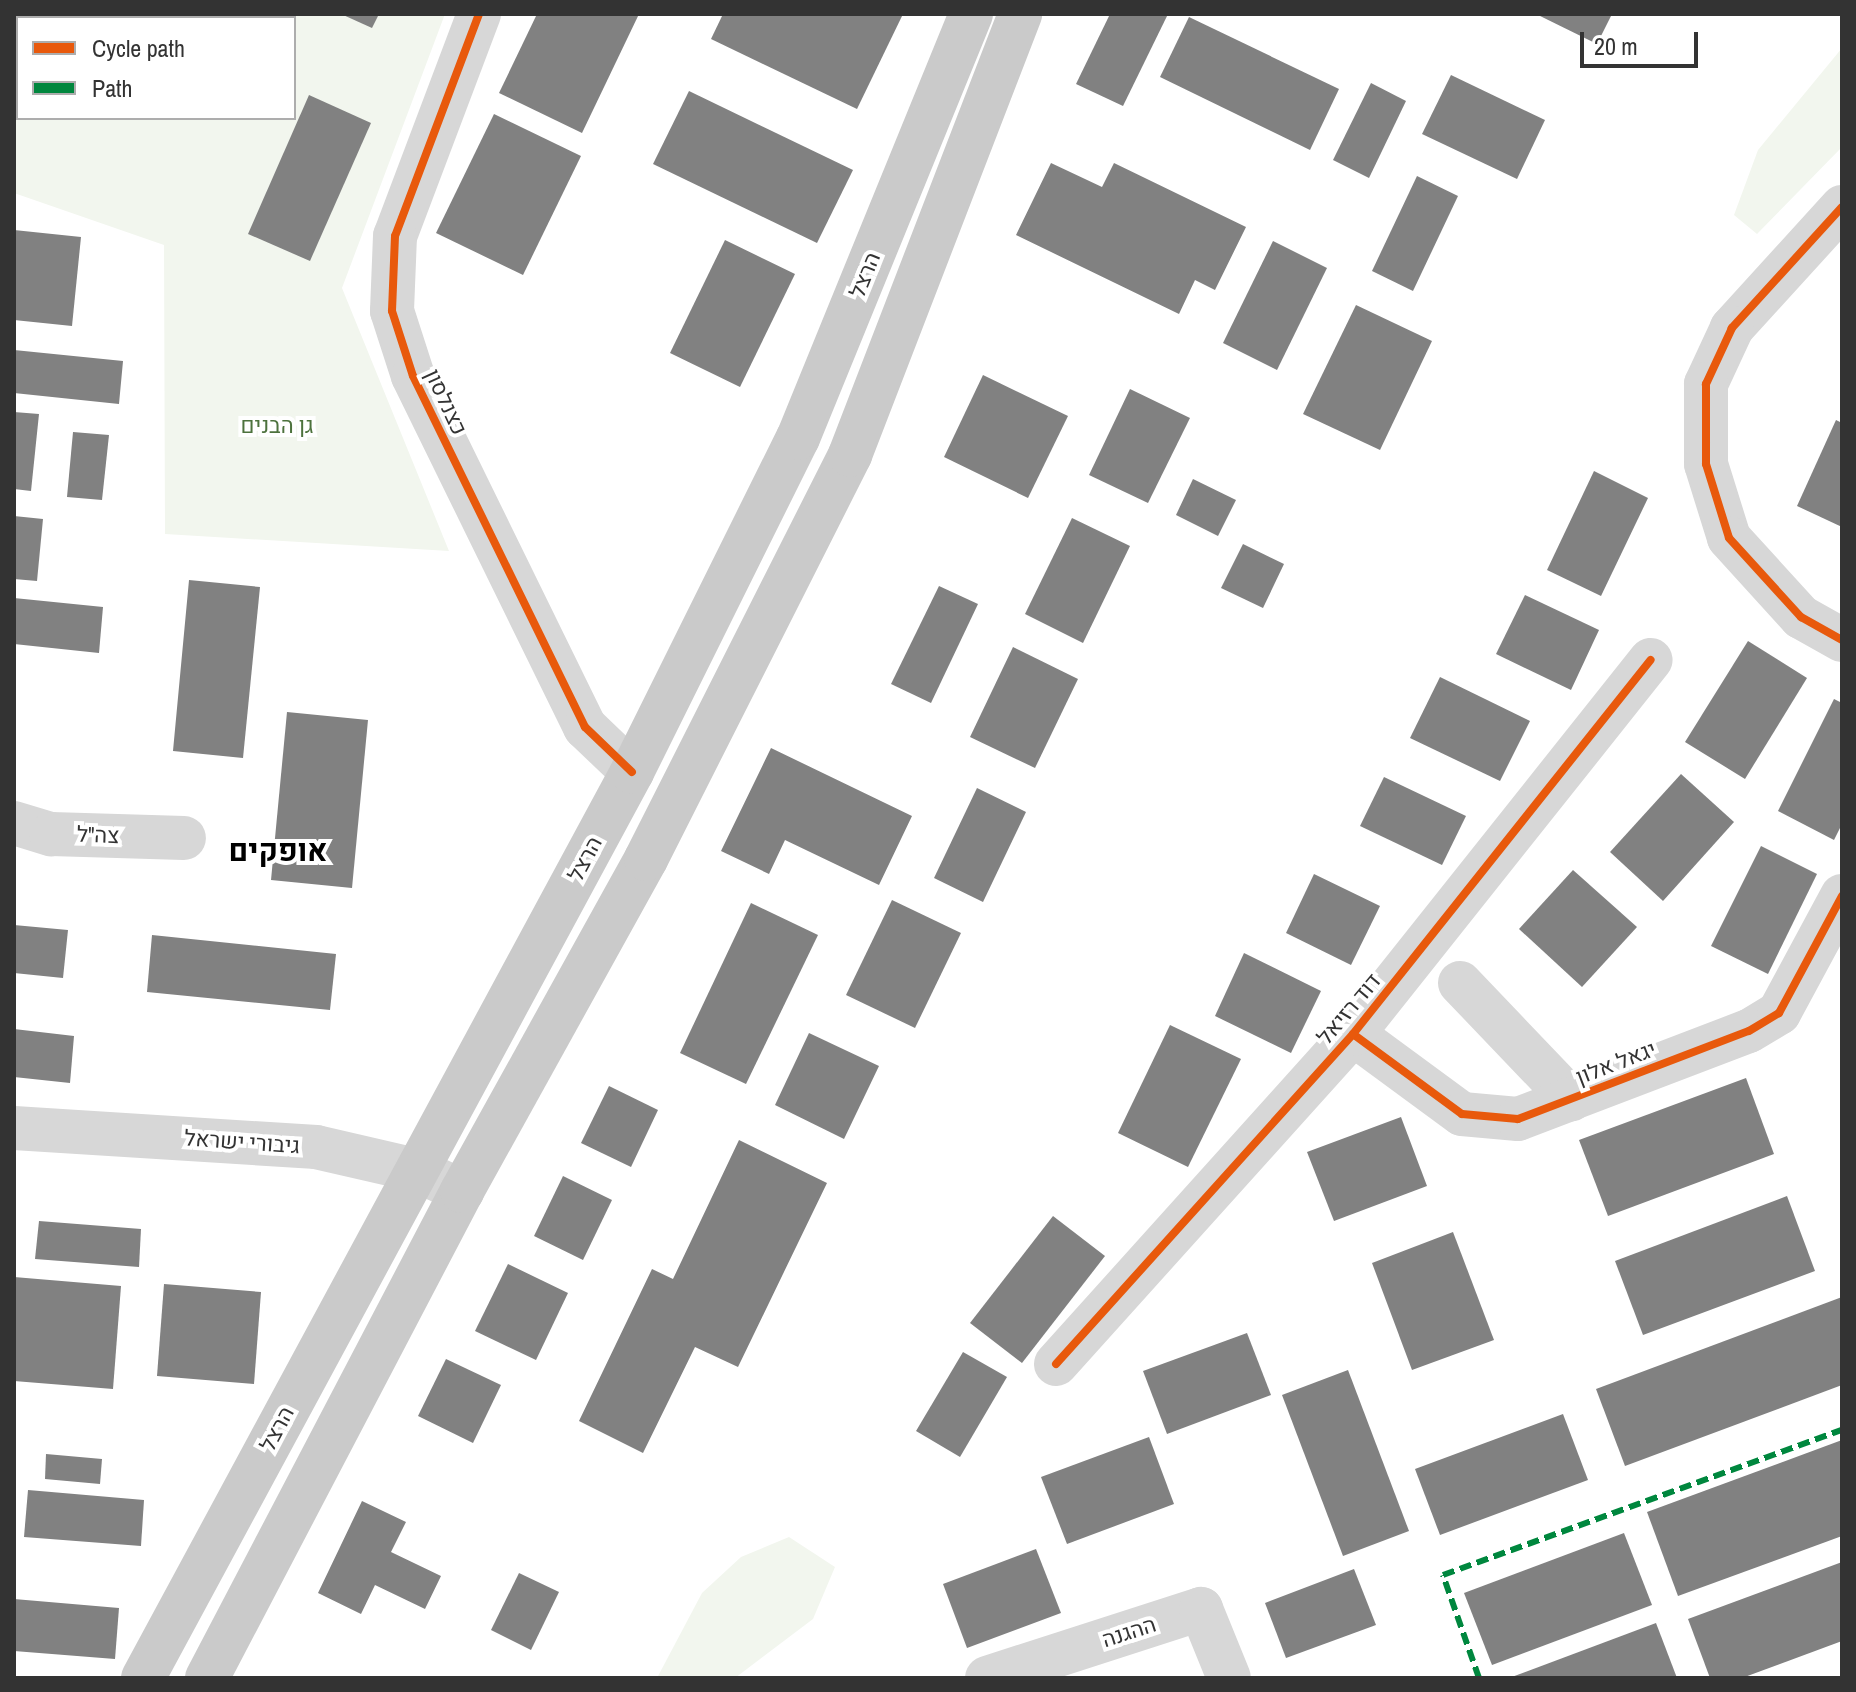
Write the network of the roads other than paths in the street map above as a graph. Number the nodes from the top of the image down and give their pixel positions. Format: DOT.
graph roads {
  1 [pos="479,14"];
  2 [pos="971,14"];
  3 [pos="1020,14"];
  4 [pos="1842,207"];
  5 [pos="1842,640"];
  6 [pos="1650,660"];
  7 [pos="632,772"];
  8 [pos="14,823"];
  9 [pos="184,838"];
  10 [pos="1842,896"];
  11 [pos="1460,983"];
  12 [pos="1353,1034"];
  13 [pos="1571,1099"];
  14 [pos="14,1128"];
  15 [pos="416,1170"];
  16 [pos="462,1191"];
  17 [pos="1056,1364"];
  18 [pos="143,1678"];
  19 [pos="207,1678"];
  20 [pos="987,1678"];
  21 [pos="1229,1678"];
  1 -- 7 [label="street, כצנלסון"];
  2 -- 7 [label="main road, הרצל"];
  3 -- 16 [label="main road"];
  4 -- 5 [label="street"];
  6 -- 12 [label="street, דוד רזיאל"];
  7 -- 15 [label="main road, הרצל"];
  8 -- 9 [label="street, צה\"ל"];
  10 -- 13 [label="street, יגאל אלון"];
  11 -- 13 [label="street"];
  12 -- 13 [label="street, יגאל אלון"];
  12 -- 17 [label="street, דוד רזיאל"];
  14 -- 15 [label="street, גיבורי ישראל"];
  15 -- 16 [label="street, גיבורי ישראל"];
  15 -- 18 [label="main road, הרצל"];
  16 -- 19 [label="main road"];
  20 -- 21 [label="street, ההגנה"];
}
